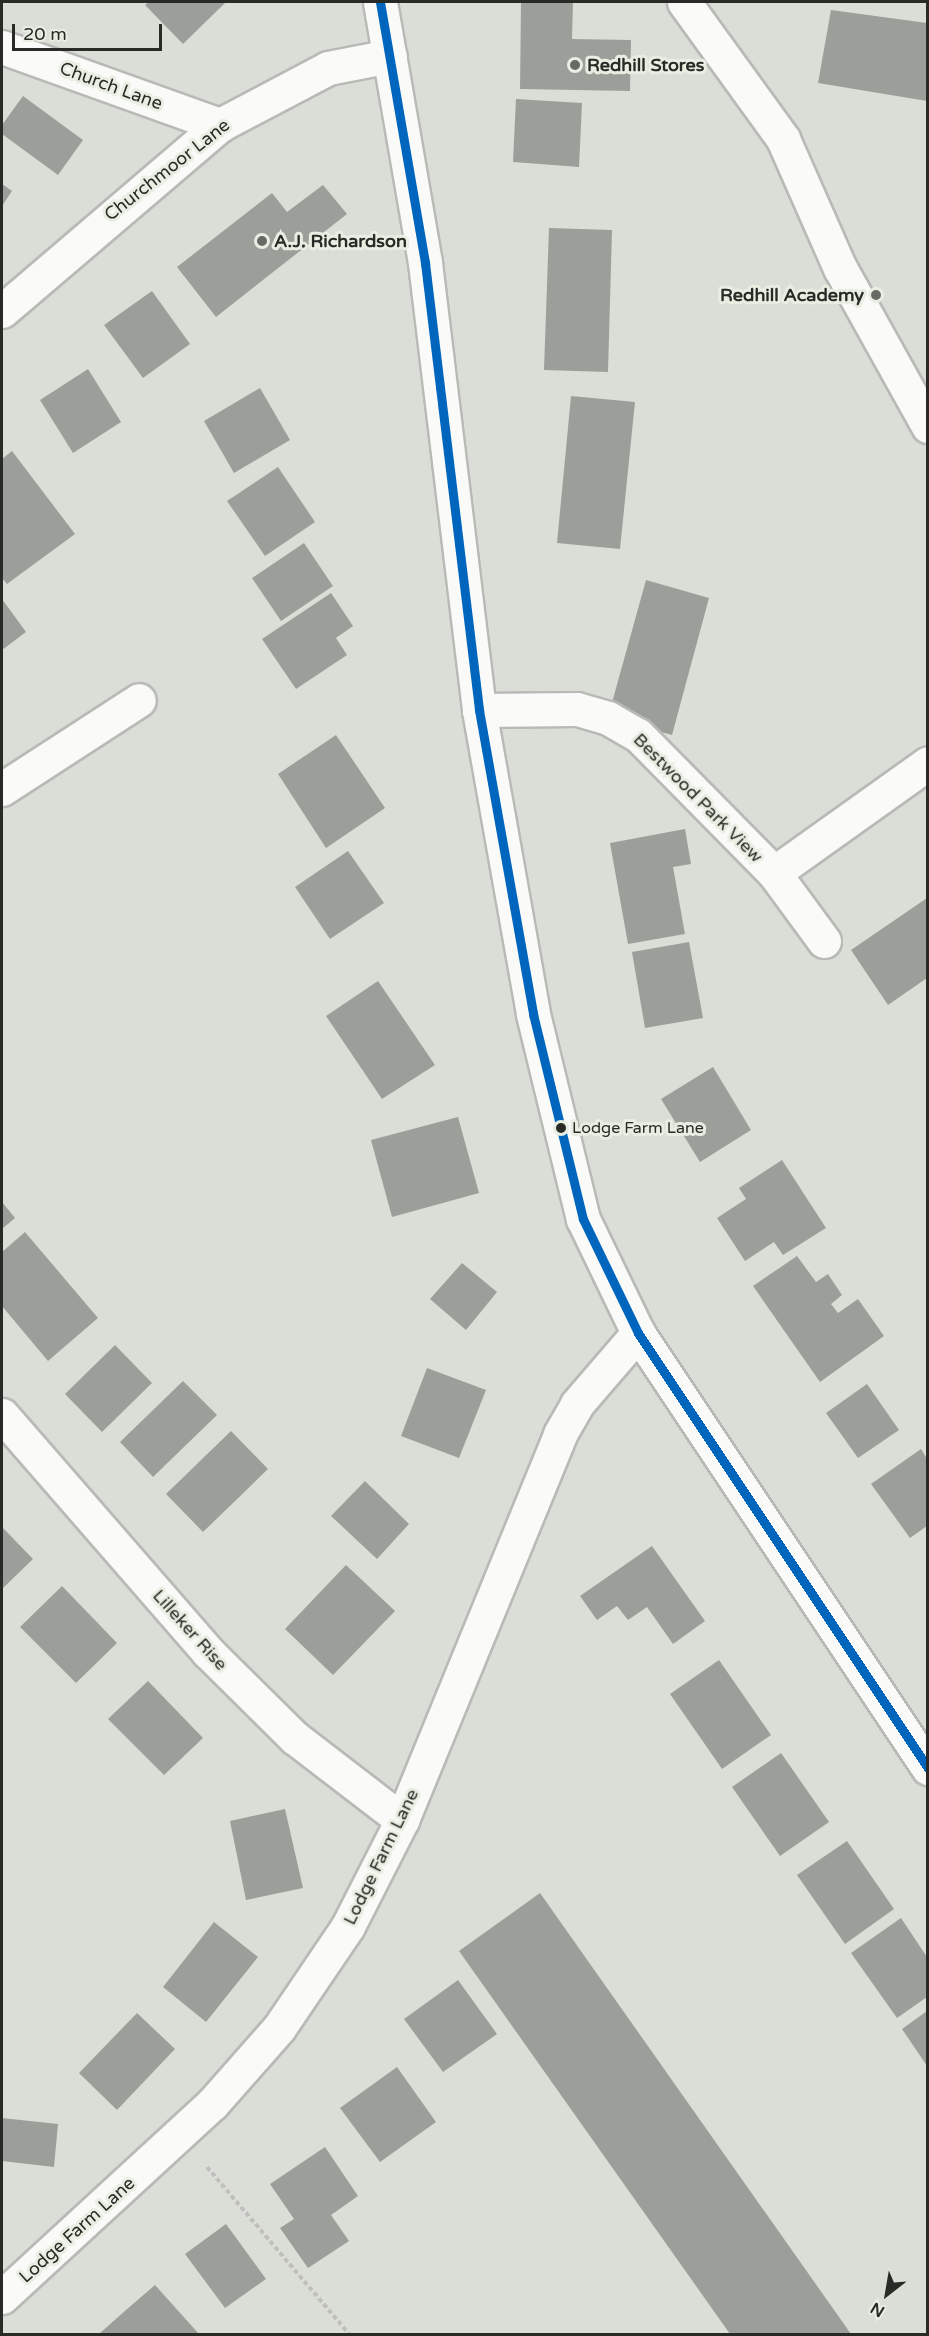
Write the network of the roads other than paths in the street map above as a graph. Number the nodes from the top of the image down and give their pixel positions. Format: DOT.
graph roads {
  1 [pos="380,2"];
  2 [pos="684,2"];
  3 [pos="2,47"];
  4 [pos="390,56"];
  5 [pos="220,125"];
  6 [pos="2,311"];
  7 [pos="927,426"];
  8 [pos="139,700"];
  9 [pos="479,710"];
  10 [pos="927,763"];
  11 [pos="2,789"];
  12 [pos="774,873"];
  13 [pos="824,941"];
  14 [pos="638,1333"];
  15 [pos="2,1415"];
  16 [pos="927,1768"];
  17 [pos="402,1820"];
  18 [pos="2,2297"];
  1 -- 4 [label="street"];
  2 -- 7 [label="street"];
  3 -- 5 [label="street, Church Lane"];
  4 -- 5 [label="street, Churchmoor Lane"];
  4 -- 9 [label="street"];
  5 -- 6 [label="street, Churchmoor Lane"];
  8 -- 11 [label="street"];
  9 -- 12 [label="street, Bestwood Park View"];
  9 -- 14 [label="street"];
  10 -- 12 [label="street, Bestwood Park View"];
  12 -- 13 [label="street, Bestwood Park View"];
  14 -- 16 [label="street"];
  14 -- 17 [label="street, Lodge Farm Lane"];
  15 -- 17 [label="street, Lilleker Rise"];
  17 -- 18 [label="street, Lodge Farm Lane"];
}
